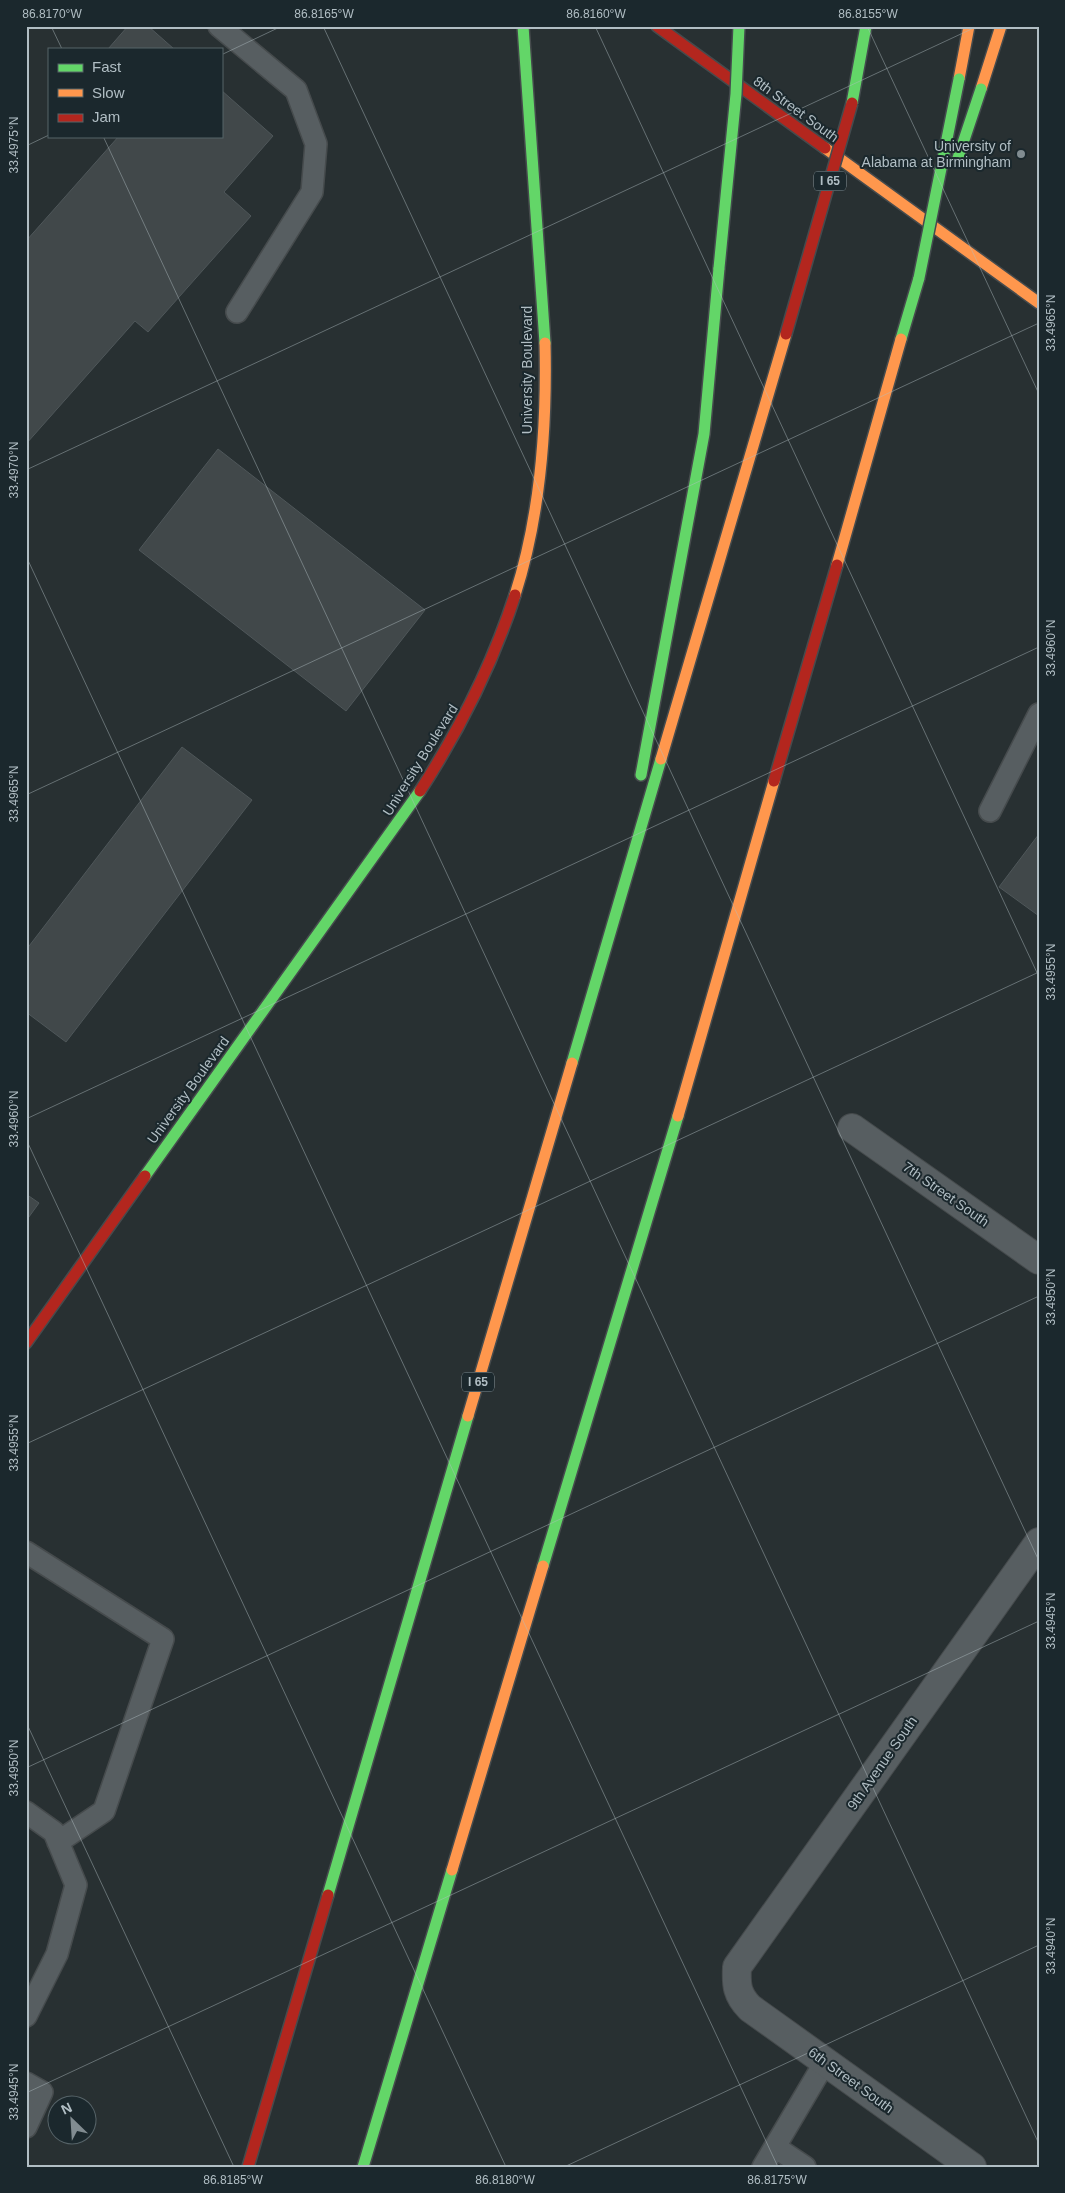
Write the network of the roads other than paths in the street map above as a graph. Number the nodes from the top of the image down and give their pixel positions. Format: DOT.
graph roads {
  1 [pos="219,26"];
  2 [pos="523,26"];
  3 [pos="656,26"];
  4 [pos="739,26"];
  5 [pos="866,26"];
  6 [pos="969,26"];
  7 [pos="1001,26"];
  8 [pos="919,278"];
  9 [pos="1039,303"];
  10 [pos="237,312"];
  11 [pos="1039,714"];
  12 [pos="638,788"];
  13 [pos="635,808"];
  14 [pos="990,811"];
  15 [pos="613,926"];
  16 [pos="852,1128"];
  17 [pos="1039,1260"];
  18 [pos="26,1343"];
  19 [pos="1039,1542"];
  20 [pos="26,1552"];
  21 [pos="26,1812"];
  22 [pos="58,1842"];
  23 [pos="736,1988"];
  24 [pos="26,2016"];
  25 [pos="825,2062"];
  26 [pos="26,2083"];
  27 [pos="26,2126"];
  28 [pos="775,2147"];
  29 [pos="248,2167"];
  30 [pos="363,2167"];
  31 [pos="763,2167"];
  32 [pos="805,2167"];
  33 [pos="972,2167"];
  1 -- 10 [label="lane"];
  2 -- 18 [label="main road, University Boulevard"];
  3 -- 9 [label="main road, 8th Street South"];
  4 -- 12 [label="main road, bridge"];
  5 -- 15 [label="main road, I 65, bridge"];
  6 -- 8 [label="main road, bridge"];
  7 -- 8 [label="main road, bridge"];
  8 -- 30 [label="main road"];
  11 -- 14 [label="lane"];
  13 -- 15 [label="main road"];
  15 -- 29 [label="main road, I 65"];
  16 -- 17 [label="street, 7th Street South"];
  19 -- 23 [label="street, 9th Avenue South"];
  20 -- 22 [label="lane"];
  21 -- 22 [label="lane"];
  22 -- 24 [label="lane"];
  23 -- 25 [label="street, 6th Street South"];
  25 -- 28 [label="lane"];
  25 -- 33 [label="street, 6th Street South"];
  26 -- 27 [label="lane"];
  28 -- 31 [label="lane"];
  28 -- 32 [label="lane"];
}
